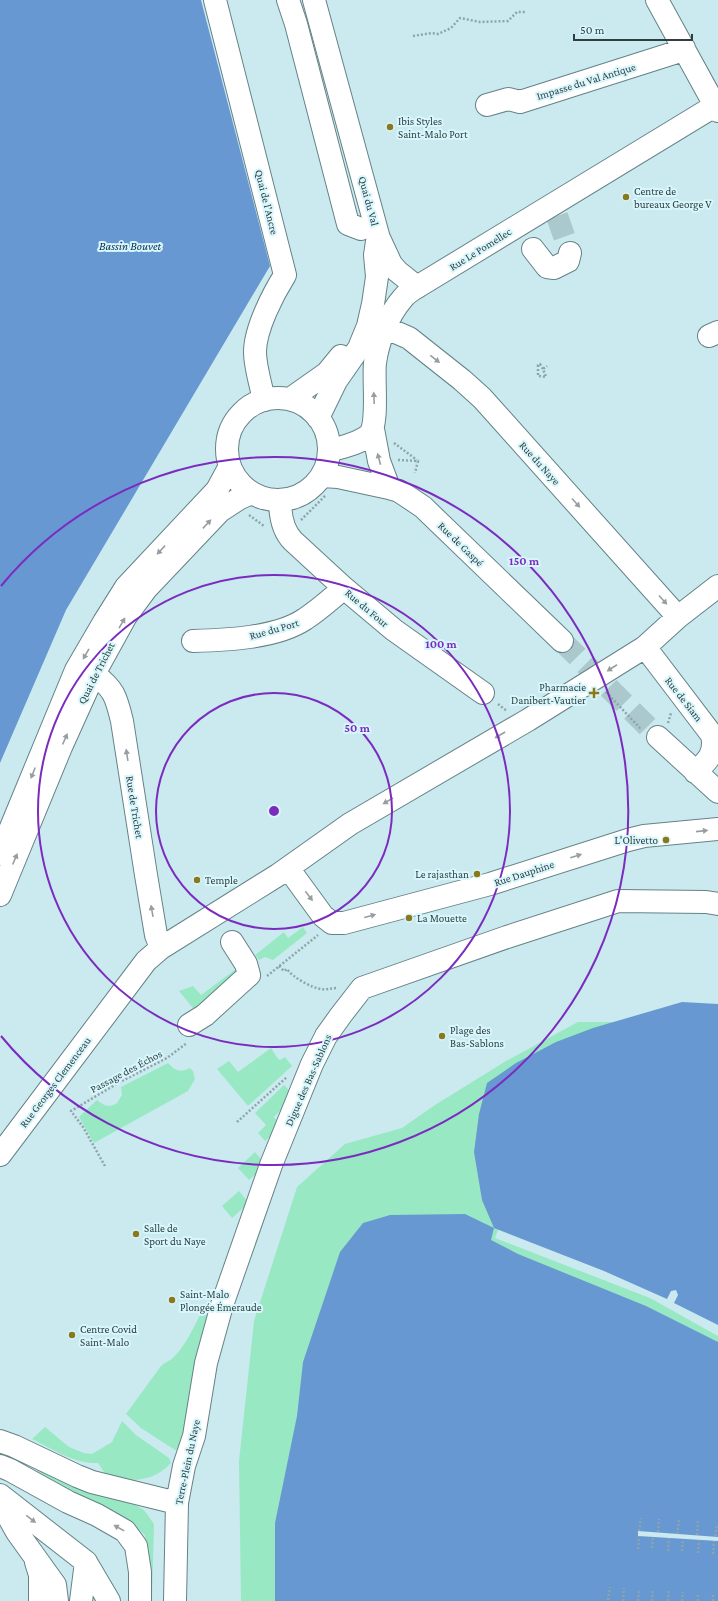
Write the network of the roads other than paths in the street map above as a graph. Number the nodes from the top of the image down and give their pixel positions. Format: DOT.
graph roads {
  1 [pos="215,0"];
  2 [pos="288,0"];
  3 [pos="301,0"];
  4 [pos="314,0"];
  5 [pos="657,0"];
  6 [pos="684,48"];
  7 [pos="486,104"];
  8 [pos="717,107"];
  9 [pos="370,232"];
  10 [pos="532,249"];
  11 [pos="570,253"];
  12 [pos="417,287"];
  13 [pos="386,328"];
  14 [pos="264,400"];
  15 [pos="290,400"];
  16 [pos="318,418"];
  17 [pos="381,434"];
  18 [pos="329,451"];
  19 [pos="230,466"];
  20 [pos="325,484"];
  21 [pos="389,488"];
  22 [pos="280,500"];
  23 [pos="247,502"];
  24 [pos="718,586"];
  25 [pos="344,588"];
  26 [pos="678,617"];
  27 [pos="193,641"];
  28 [pos="562,641"];
  29 [pos="645,647"];
  30 [pos="94,674"];
  31 [pos="483,693"];
  32 [pos="656,731"];
  33 [pos="715,733"];
  34 [pos="695,772"];
  35 [pos="718,792"];
  36 [pos="718,829"];
  37 [pos="0,854"];
  38 [pos="288,868"];
  39 [pos="0,895"];
  40 [pos="718,904"];
  41 [pos="232,942"];
  42 [pos="161,948"];
  43 [pos="188,1034"];
  44 [pos="0,1155"];
  45 [pos="200,1395"];
  46 [pos="0,1441"];
  47 [pos="0,1466"];
  48 [pos="0,1495"];
  49 [pos="0,1502"];
  50 [pos="177,1503"];
  51 [pos="136,1546"];
  52 [pos="39,1562"];
  53 [pos="84,1563"];
  54 [pos="40,1601"];
  55 [pos="49,1601"];
  56 [pos="57,1601"];
  57 [pos="66,1601"];
  58 [pos="73,1601"];
  59 [pos="81,1601"];
  60 [pos="88,1601"];
  61 [pos="94,1601"];
  62 [pos="100,1601"];
  63 [pos="104,1601"];
  64 [pos="109,1601"];
  65 [pos="134,1601"];
  66 [pos="140,1601"];
  67 [pos="175,1601"];
  1 -- 14 [label="street, Quai de l'Ancre"];
  2 -- 9 [label="street"];
  3 -- 9 [label="street, Quai du Val"];
  4 -- 9 [label="street, Quai du Val"];
  5 -- 6 [label="street"];
  6 -- 7 [label="street, Impasse du Val Antique"];
  6 -- 8 [label="street"];
  8 -- 12 [label="street, Rue Le Pomellec"];
  9 -- 12 [label="street"];
  9 -- 15 [label="street, Quai du Val"];
  9 -- 16 [label="street, Quai du Val"];
  10 -- 11 [label="street"];
  12 -- 13 [label="street, Rue Le Pomellec"];
  17 -- 13 [label="street, Rue Le Pomellec, one-way"];
  13 -- 26 [label="street, Rue du Naye, one-way"];
  14 -- 15 [label="street"];
  14 -- 19 [label="street"];
  15 -- 16 [label="street"];
  16 -- 18 [label="street"];
  17 -- 18 [label="street"];
  21 -- 17 [label="street, one-way"];
  18 -- 20 [label="street"];
  19 -- 23 [label="street"];
  19 -- 37 [label="street, Quai de Trichet, one-way"];
  20 -- 21 [label="street, Rue de Gaspé"];
  20 -- 22 [label="street"];
  21 -- 28 [label="street, Rue de Gaspé"];
  22 -- 23 [label="street"];
  22 -- 25 [label="street, Rue du Four"];
  30 -- 23 [label="street, Quai de Trichet, one-way"];
  24 -- 26 [label="street, Rue Georges Clemenceau"];
  25 -- 27 [label="street, Rue du Port"];
  25 -- 31 [label="street, Rue du Four"];
  26 -- 29 [label="street, Rue Georges Clemenceau"];
  29 -- 33 [label="street, Rue de Siam"];
  29 -- 38 [label="street, Rue Georges Clemenceau, one-way"];
  39 -- 30 [label="street, Quai de Trichet, one-way"];
  42 -- 30 [label="street, Rue de Trichet, one-way"];
  32 -- 34 [label="street"];
  33 -- 34 [label="street, Rue de Siam"];
  34 -- 35 [label="street"];
  38 -- 36 [label="street, Rue Dauphine, one-way"];
  38 -- 42 [label="street, Rue Georges Clemenceau"];
  40 -- 45 [label="street, Digue des Bas-Sablons"];
  41 -- 43 [label="street"];
  42 -- 44 [label="street, Rue Georges Clemenceau"];
  45 -- 50 [label="street, Terre-Plein du Naye"];
  46 -- 50 [label="street"];
  51 -- 47 [label="street, one-way"];
  48 -- 53 [label="street, one-way"];
  49 -- 52 [label="street"];
  50 -- 67 [label="street, Terre-Plein du Naye"];
  51 -- 65 [label="street"];
  51 -- 66 [label="street"];
  52 -- 54 [label="street"];
  52 -- 55 [label="street"];
  52 -- 56 [label="street"];
  53 -- 57 [label="street"];
  53 -- 58 [label="street"];
  53 -- 59 [label="street"];
  53 -- 60 [label="street"];
  53 -- 61 [label="street"];
  53 -- 62 [label="street"];
  53 -- 63 [label="street"];
  53 -- 64 [label="street"];
}
